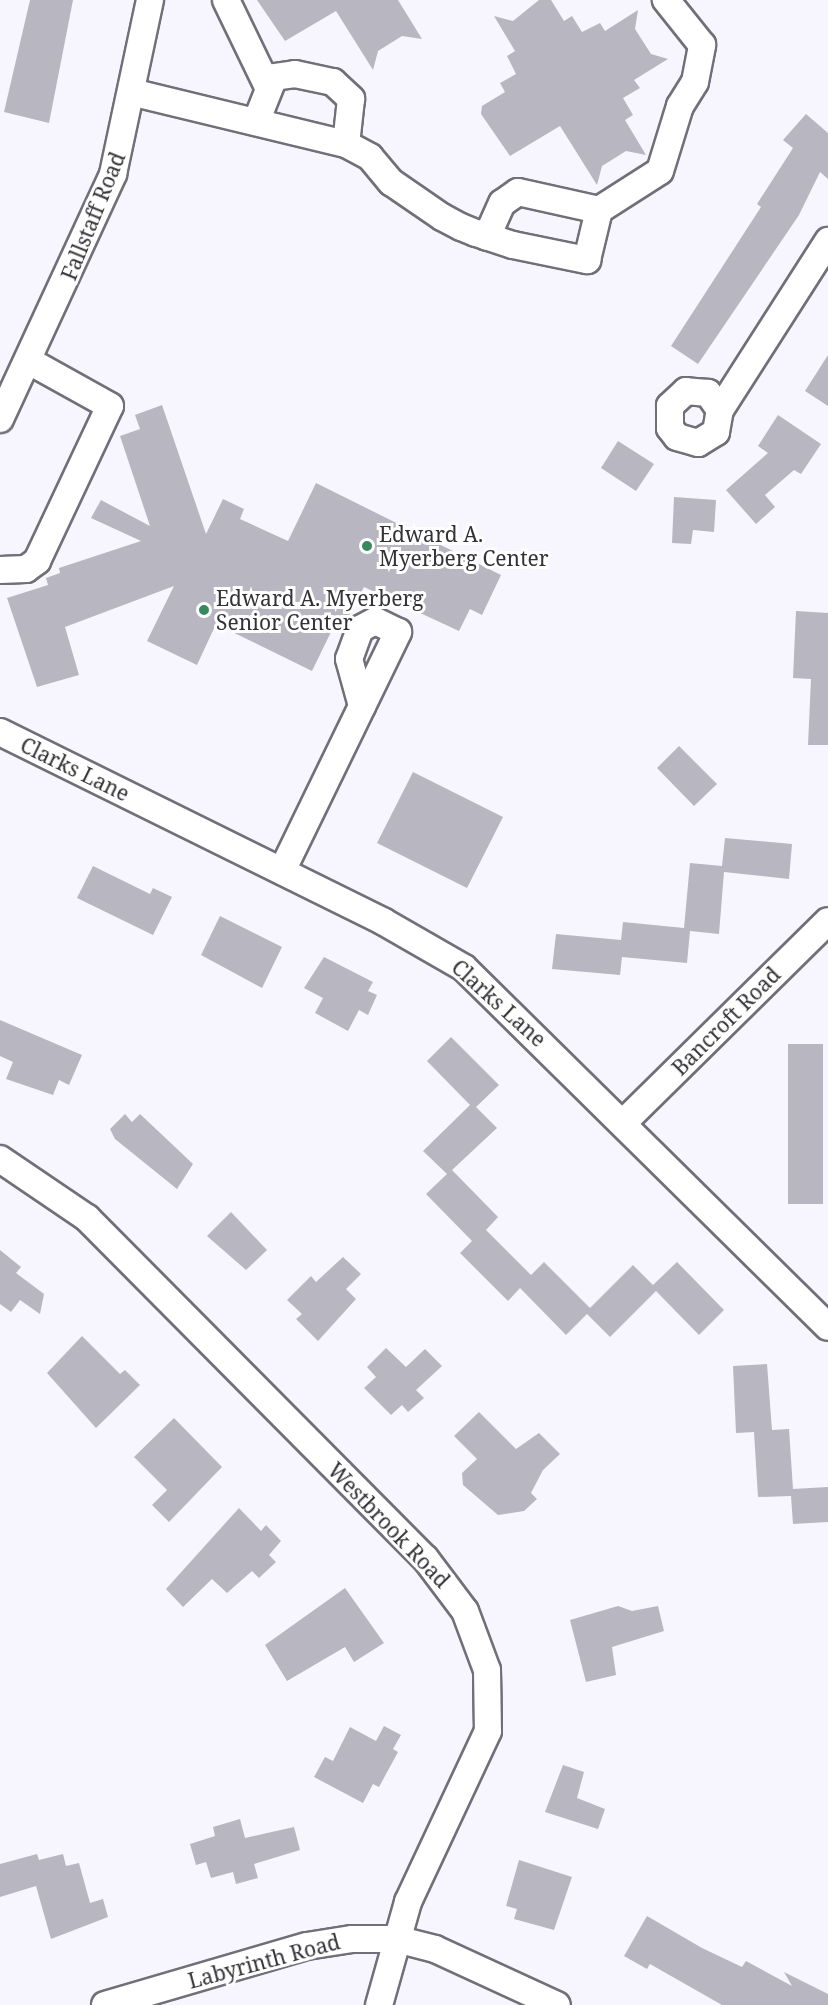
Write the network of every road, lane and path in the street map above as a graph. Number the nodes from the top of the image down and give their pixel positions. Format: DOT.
graph roads {
  1 [pos="150,0"];
  2 [pos="226,0"];
  3 [pos="666,0"];
  4 [pos="267,85"];
  5 [pos="135,93"];
  6 [pos="256,122"];
  7 [pos="346,144"];
  8 [pos="599,210"];
  9 [pos="488,237"];
  10 [pos="828,241"];
  11 [pos="29,361"];
  12 [pos="720,411"];
  13 [pos="0,419"];
  14 [pos="0,570"];
  15 [pos="362,706"];
  16 [pos="0,732"];
  17 [pos="282,871"];
  18 [pos="828,921"];
  19 [pos="624,1122"];
  20 [pos="0,1159"];
  21 [pos="828,1327"];
  22 [pos="396,1940"];
  23 [pos="105,2005"];
  24 [pos="379,2005"];
  25 [pos="557,2005"];
  1 -- 5 [label="street, Fallstaff Road"];
  2 -- 4 [label="street"];
  3 -- 8 [label="street"];
  4 -- 6 [label="street"];
  4 -- 7 [label="street"];
  5 -- 6 [label="street"];
  5 -- 11 [label="street, Fallstaff Road"];
  6 -- 7 [label="street"];
  7 -- 9 [label="street"];
  8 -- 9 [label="street"];
  8 -- 9 [label="street"];
  10 -- 12 [label="street"];
  11 -- 13 [label="street, Fallstaff Road"];
  11 -- 14 [label="street"];
  15 -- 17 [label="street"];
  16 -- 17 [label="street, Clarks Lane"];
  17 -- 19 [label="street, Clarks Lane"];
  18 -- 19 [label="street, Bancroft Road"];
  19 -- 21 [label="street, Clarks Lane"];
  20 -- 22 [label="street, Westbrook Road"];
  22 -- 23 [label="street, Labyrinth Road"];
  22 -- 24 [label="street, Westbrook Road"];
  22 -- 25 [label="street, Labyrinth Road"];
}
